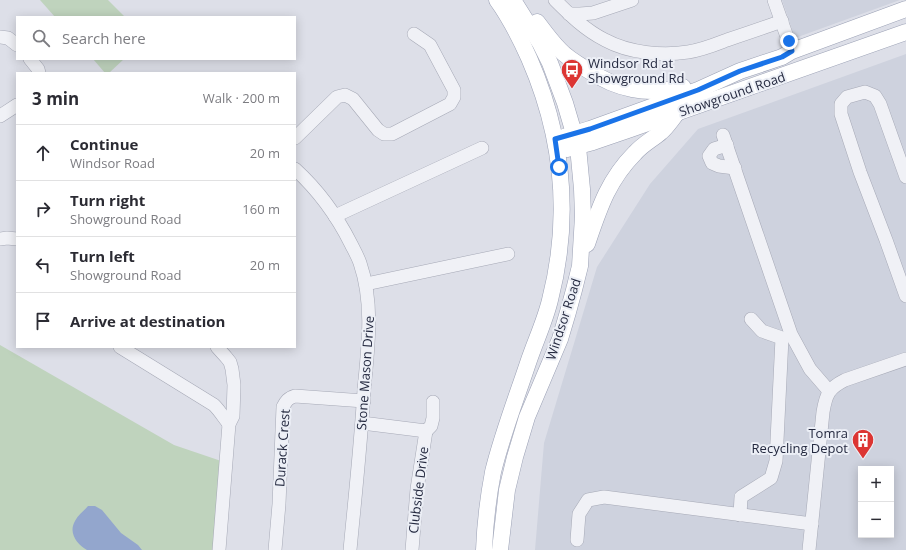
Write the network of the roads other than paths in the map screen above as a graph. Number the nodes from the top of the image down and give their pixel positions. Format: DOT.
graph roads {
  1 [pos="497,0"];
  2 [pos="513,0"];
  3 [pos="518,0"];
  4 [pos="555,0"];
  5 [pos="632,0"];
  6 [pos="774,0"];
  7 [pos="906,9"];
  8 [pos="569,14"];
  9 [pos="782,21"];
  10 [pos="906,32"];
  11 [pos="414,34"];
  12 [pos="0,37"];
  13 [pos="16,44"];
  14 [pos="792,51"];
  15 [pos="31,60"];
  16 [pos="740,71"];
  17 [pos="39,72"];
  18 [pos="16,106"];
  19 [pos="677,113"];
  20 [pos="0,116"];
  21 [pos="296,137"];
  22 [pos="576,140"];
  23 [pos="556,145"];
  24 [pos="482,148"];
  25 [pos="735,168"];
  26 [pos="297,174"];
  27 [pos="906,177"];
  28 [pos="334,216"];
  29 [pos="0,239"];
  30 [pos="16,239"];
  31 [pos="508,254"];
  32 [pos="580,266"];
  33 [pos="366,284"];
  34 [pos="906,296"];
  35 [pos="752,319"];
  36 [pos="122,348"];
  37 [pos="218,348"];
  38 [pos="906,359"];
  39 [pos="829,391"];
  40 [pos="364,401"];
  41 [pos="433,402"];
  42 [pos="362,423"];
  43 [pos="229,424"];
  44 [pos="426,431"];
  45 [pos="740,515"];
  46 [pos="812,524"];
  47 [pos="577,540"];
  48 [pos="219,550"];
  49 [pos="275,550"];
  50 [pos="350,550"];
  51 [pos="412,550"];
  52 [pos="484,550"];
  53 [pos="500,550"];
  54 [pos="809,550"];
  1 -- 23 [label="main road, Windsor Road"];
  2 -- 22 [label="main road, Windsor Road"];
  3 -- 16 [label="main road"];
  4 -- 8 [label="street"];
  5 -- 8 [label="street"];
  6 -- 9 [label="street"];
  7 -- 14 [label="main road, Showground Road"];
  8 -- 9 [label="street"];
  9 -- 14 [label="street"];
  10 -- 19 [label="main road, Showground Road"];
  11 -- 21 [label="street"];
  12 -- 13 [label="street"];
  14 -- 16 [label="main road, Showground Road"];
  15 -- 17 [label="street"];
  16 -- 22 [label="main road, Showground Road"];
  18 -- 20 [label="street"];
  19 -- 22 [label="main road, Showground Road"];
  19 -- 32 [label="main road"];
  22 -- 23 [label="main road, Showground Road"];
  22 -- 32 [label="main road, Windsor Road"];
  23 -- 52 [label="main road, Windsor Road"];
  24 -- 28 [label="street"];
  25 -- 25 [label="street"];
  25 -- 39 [label="street"];
  26 -- 28 [label="street, Stone Mason Drive"];
  27 -- 34 [label="street"];
  28 -- 33 [label="street, Stone Mason Drive"];
  29 -- 30 [label="street"];
  31 -- 33 [label="street"];
  32 -- 53 [label="main road, Windsor Road"];
  33 -- 40 [label="street, Stone Mason Drive"];
  35 -- 45 [label="street"];
  36 -- 43 [label="street"];
  37 -- 43 [label="street"];
  38 -- 39 [label="street"];
  39 -- 46 [label="street"];
  40 -- 42 [label="street, Stone Mason Drive"];
  40 -- 49 [label="street, Durack Crest"];
  41 -- 44 [label="street, Clubside Drive"];
  42 -- 44 [label="street, Clubside Drive"];
  42 -- 50 [label="street, Stone Mason Drive"];
  43 -- 48 [label="street"];
  44 -- 51 [label="street, Clubside Drive"];
  45 -- 46 [label="street"];
  45 -- 47 [label="street"];
  46 -- 54 [label="street"];
}
